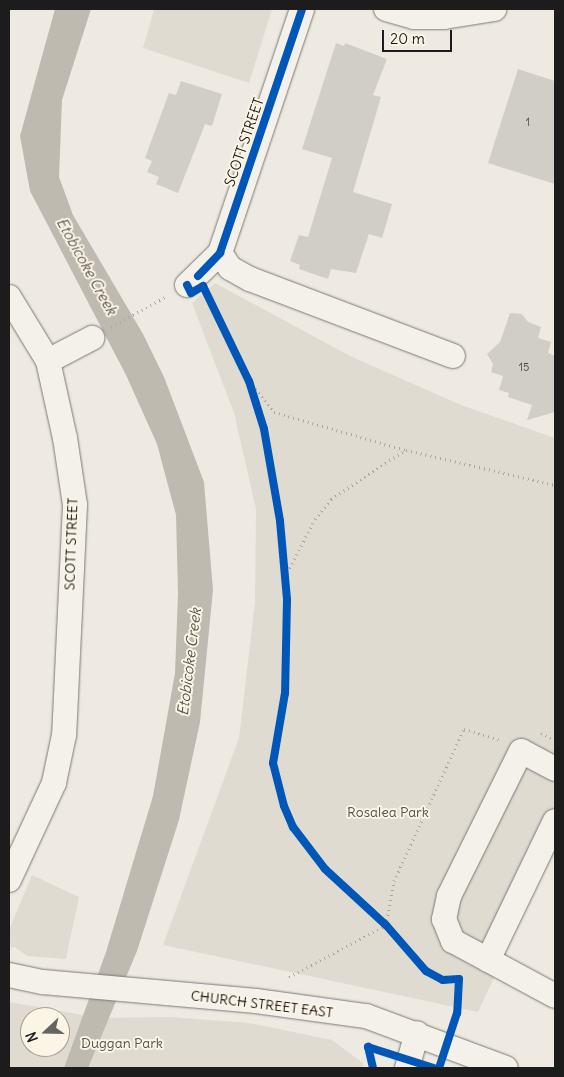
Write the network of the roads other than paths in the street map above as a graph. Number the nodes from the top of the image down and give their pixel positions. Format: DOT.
graph roads {
  1 [pos="302,9"];
  2 [pos="386,9"];
  3 [pos="494,9"];
  4 [pos="220,253"];
  5 [pos="187,285"];
  6 [pos="9,297"];
  7 [pos="92,338"];
  8 [pos="453,356"];
  9 [pos="48,361"];
  10 [pos="555,768"];
  11 [pos="555,821"];
  12 [pos="9,880"];
  13 [pos="488,960"];
  14 [pos="9,975"];
  15 [pos="555,996"];
  16 [pos="417,1034"];
  17 [pos="407,1068"];
  18 [pos="506,1068"];
  1 -- 4 [label="street, SCOTT STREET"];
  2 -- 3 [label="street"];
  4 -- 5 [label="street, SCOTT STREET"];
  4 -- 8 [label="street"];
  6 -- 9 [label="street, SCOTT STREET"];
  7 -- 9 [label="street"];
  9 -- 12 [label="street, SCOTT STREET"];
  10 -- 13 [label="street"];
  11 -- 13 [label="street"];
  13 -- 15 [label="street"];
  14 -- 16 [label="street, CHURCH STREET EAST"];
  16 -- 17 [label="street"];
  16 -- 18 [label="street, CHURCH STREET EAST"];
}
